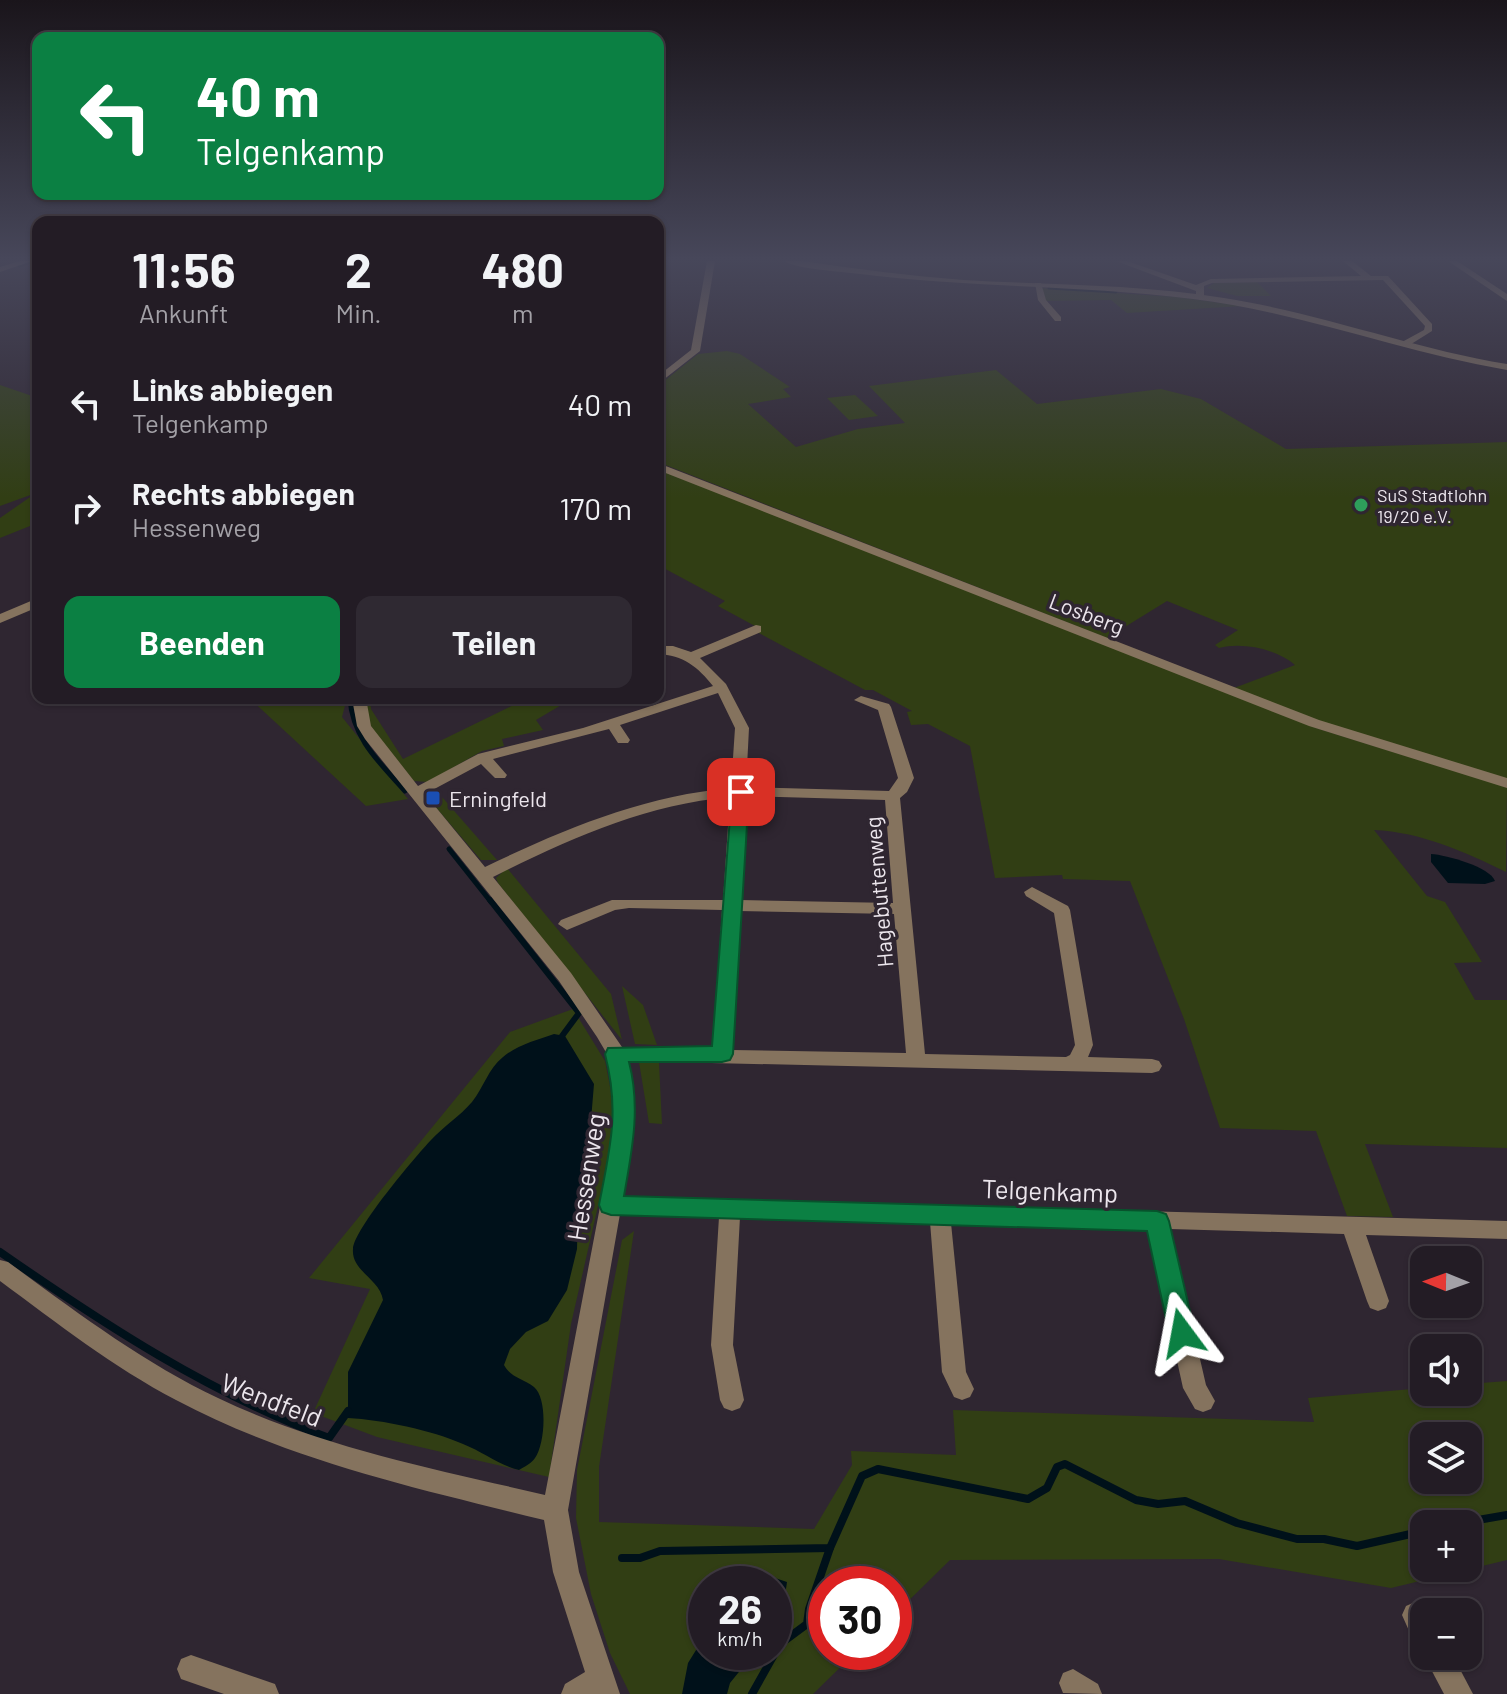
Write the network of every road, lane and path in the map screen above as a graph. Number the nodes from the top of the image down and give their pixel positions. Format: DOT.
graph roads {
  1 [pos="697,340"];
  2 [pos="1390,340"];
  3 [pos="1413,340"];
  4 [pos="1405,344"];
  5 [pos="1507,367"];
  6 [pos="664,376"];
  7 [pos="664,468"];
  8 [pos="32,605"];
  9 [pos="0,619"];
  10 [pos="756,629"];
  11 [pos="664,650"];
  12 [pos="691,657"];
  13 [pos="720,688"];
  14 [pos="861,700"];
  15 [pos="360,704"];
  16 [pos="612,723"];
  17 [pos="623,740"];
  18 [pos="483,757"];
  19 [pos="500,775"];
  20 [pos="1507,783"];
  21 [pos="741,792"];
  22 [pos="416,793"];
  23 [pos="892,796"];
  24 [pos="483,875"];
  25 [pos="1032,892"];
  26 [pos="732,905"];
  27 [pos="901,909"];
  28 [pos="567,924"];
  29 [pos="616,1054"];
  30 [pos="722,1054"];
  31 [pos="916,1059"];
  32 [pos="1075,1060"];
  33 [pos="1152,1066"];
  34 [pos="611,1205"];
  35 [pos="730,1209"];
  36 [pos="940,1214"];
  37 [pos="1157,1221"];
  38 [pos="1352,1226"];
  39 [pos="1507,1230"];
  40 [pos="0,1269"];
  41 [pos="1378,1301"];
  42 [pos="962,1389"];
  43 [pos="732,1400"];
  44 [pos="1203,1401"];
  45 [pos="555,1510"];
  46 [pos="191,1669"];
  47 [pos="1446,1670"];
  48 [pos="603,1686"];
  49 [pos="265,1694"];
  50 [pos="575,1694"];
  51 [pos="1459,1694"];
  1 -- 6 [label="street"];
  2 -- 4 [label="street"];
  3 -- 4 [label="street"];
  4 -- 5 [label="street"];
  7 -- 20 [label="street, Losberg"];
  8 -- 9 [label="street"];
  10 -- 12 [label="street"];
  11 -- 12 [label="street"];
  12 -- 13 [label="street"];
  13 -- 16 [label="street"];
  13 -- 21 [label="street"];
  14 -- 23 [label="street, Hagebuttenweg"];
  15 -- 22 [label="street, Hessenweg"];
  16 -- 17 [label="street"];
  16 -- 18 [label="street"];
  18 -- 19 [label="street"];
  18 -- 22 [label="street"];
  21 -- 23 [label="street"];
  21 -- 24 [label="street"];
  21 -- 26 [label="street"];
  22 -- 24 [label="street, Hessenweg"];
  23 -- 27 [label="street, Hagebuttenweg"];
  24 -- 29 [label="street, Hessenweg"];
  25 -- 32 [label="street"];
  26 -- 27 [label="street"];
  26 -- 28 [label="street"];
  26 -- 30 [label="street"];
  27 -- 31 [label="street, Hagebuttenweg"];
  29 -- 30 [label="street"];
  29 -- 34 [label="street, Hessenweg"];
  30 -- 31 [label="street"];
  31 -- 32 [label="street"];
  32 -- 33 [label="street"];
  34 -- 35 [label="street, Telgenkamp"];
  34 -- 45 [label="street, Hessenweg"];
  35 -- 36 [label="street, Telgenkamp"];
  35 -- 43 [label="street"];
  36 -- 37 [label="street, Telgenkamp"];
  36 -- 42 [label="street"];
  37 -- 38 [label="street, Telgenkamp"];
  37 -- 44 [label="street"];
  38 -- 39 [label="street, Telgenkamp"];
  38 -- 41 [label="street"];
  40 -- 45 [label="street, Wendfeld"];
  45 -- 48 [label="street, Hessenweg"];
  46 -- 49 [label="street"];
  47 -- 51 [label="street"];
  48 -- 50 [label="street"];
}
